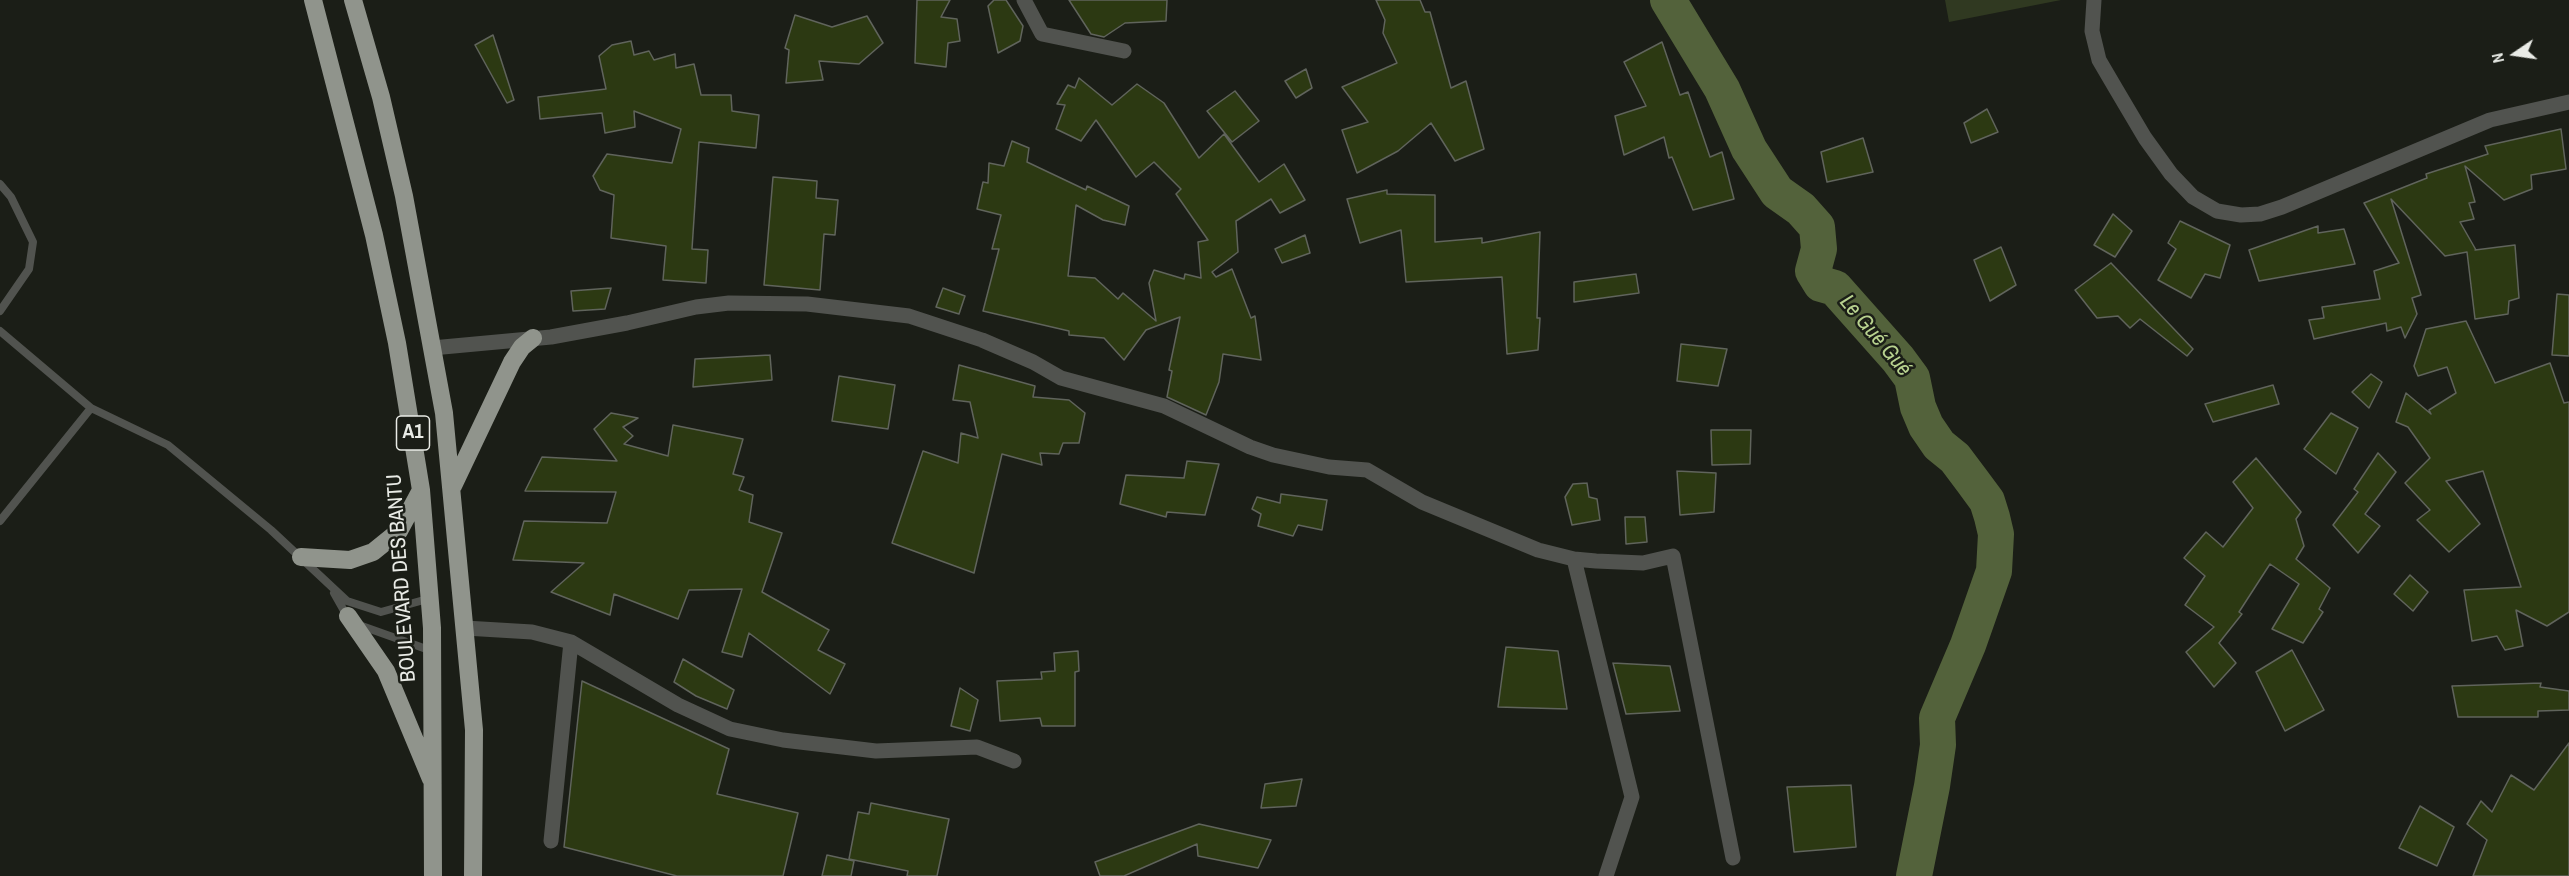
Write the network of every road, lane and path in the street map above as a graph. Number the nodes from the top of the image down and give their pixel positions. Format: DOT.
graph roads {
  1 [pos="313,0"];
  2 [pos="353,0"];
  3 [pos="1024,0"];
  4 [pos="2094,0"];
  5 [pos="1124,51"];
  6 [pos="2569,102"];
  7 [pos="0,184"];
  8 [pos="0,311"];
  9 [pos="0,331"];
  10 [pos="532,338"];
  11 [pos="432,348"];
  12 [pos="91,408"];
  13 [pos="453,488"];
  14 [pos="421,490"];
  15 [pos="0,521"];
  16 [pos="301,557"];
  17 [pos="1574,559"];
  18 [pos="332,589"];
  19 [pos="431,598"];
  20 [pos="348,616"];
  21 [pos="465,628"];
  22 [pos="571,642"];
  23 [pos="432,651"];
  24 [pos="1014,761"];
  25 [pos="434,785"];
  26 [pos="551,840"];
  27 [pos="1733,858"];
  28 [pos="433,876"];
  29 [pos="473,876"];
  30 [pos="1606,876"];
  1 -- 14 [label="highway, BOULEVARD DES BANTU / A1"];
  2 -- 11 [label="highway, A1"];
  3 -- 5 [label="street"];
  4 -- 6 [label="street"];
  7 -- 8 [label="lane"];
  9 -- 12 [label="lane"];
  10 -- 11 [label="street"];
  10 -- 13 [label="highway"];
  10 -- 17 [label="street"];
  11 -- 13 [label="highway, A1"];
  12 -- 15 [label="lane"];
  12 -- 16 [label="lane"];
  13 -- 21 [label="highway, A1"];
  14 -- 16 [label="highway"];
  14 -- 19 [label="highway, BOULEVARD DES BANTU / A1"];
  16 -- 18 [label="lane"];
  17 -- 27 [label="street"];
  17 -- 30 [label="street"];
  18 -- 19 [label="lane"];
  18 -- 20 [label="lane"];
  19 -- 23 [label="highway, BOULEVARD DES BANTU / A1"];
  20 -- 23 [label="lane"];
  20 -- 25 [label="highway"];
  21 -- 22 [label="street"];
  21 -- 29 [label="highway, A1"];
  22 -- 24 [label="street"];
  22 -- 26 [label="street"];
  23 -- 25 [label="highway, BOULEVARD DES BANTU / A1"];
  25 -- 28 [label="highway, BOULEVARD DES BANTU / A1"];
}
